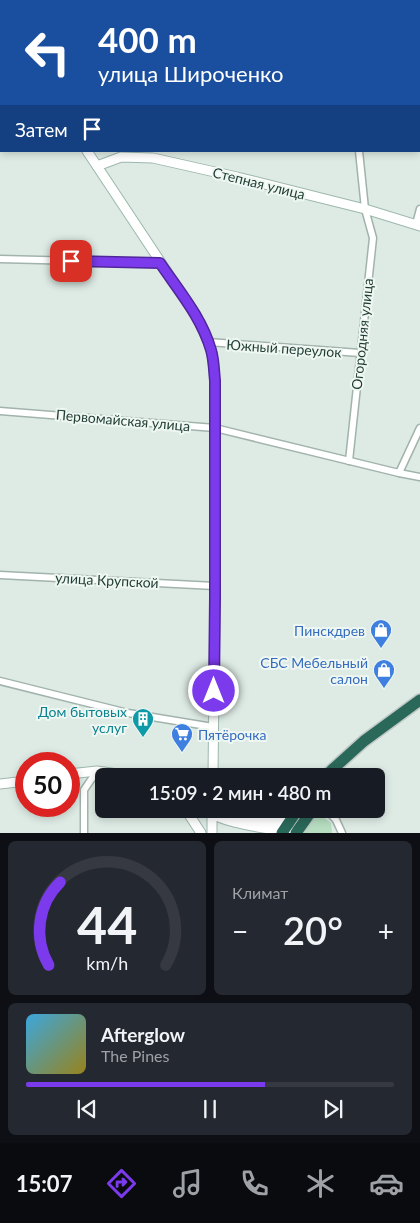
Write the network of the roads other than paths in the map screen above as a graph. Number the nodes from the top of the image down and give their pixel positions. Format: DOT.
graph roads {
  1 [pos="88,152"];
  2 [pos="359,152"];
  3 [pos="97,166"];
  4 [pos="365,209"];
  5 [pos="420,209"];
  6 [pos="418,225"];
  7 [pos="0,259"];
  8 [pos="160,263"];
  9 [pos="208,342"];
  10 [pos="360,353"];
  11 [pos="0,410"];
  12 [pos="215,428"];
  13 [pos="420,428"];
  14 [pos="348,460"];
  15 [pos="399,473"];
  16 [pos="420,477"];
  17 [pos="0,575"];
  18 [pos="215,586"];
  19 [pos="0,681"];
  20 [pos="420,700"];
  21 [pos="214,727"];
  22 [pos="354,750"];
  23 [pos="213,768"];
  24 [pos="334,768"];
  25 [pos="342,768"];
  26 [pos="95,771"];
  27 [pos="80,773"];
  28 [pos="95,774"];
  29 [pos="15,782"];
  30 [pos="0,784"];
  31 [pos="191,818"];
  32 [pos="212,818"];
  33 [pos="227,818"];
  34 [pos="248,818"];
  35 [pos="282,818"];
  36 [pos="293,818"];
  37 [pos="307,818"];
  38 [pos="334,818"];
  39 [pos="264,821"];
  40 [pos="283,832"];
  41 [pos="297,832"];
  42 [pos="84,833"];
  43 [pos="201,833"];
  44 [pos="212,833"];
  45 [pos="342,833"];
  1 -- 3 [label="main road"];
  2 -- 4 [label="street, Огородняя улица"];
  3 -- 4 [label="main road, Степная улица"];
  3 -- 8 [label="main road"];
  4 -- 6 [label="main road, Степная улица"];
  4 -- 10 [label="street, Огородняя улица"];
  5 -- 6 [label="street"];
  7 -- 8 [label="street"];
  8 -- 9 [label="main road"];
  9 -- 10 [label="street, Южный переулок"];
  9 -- 12 [label="main road"];
  10 -- 14 [label="street, Огородняя улица"];
  11 -- 12 [label="street, Первомайская улица"];
  12 -- 14 [label="street, Первомайская улица"];
  12 -- 18 [label="main road"];
  13 -- 15 [label="street"];
  14 -- 15 [label="street, Первомайская улица"];
  15 -- 16 [label="street, Первомайская улица"];
  17 -- 18 [label="street, улица Крупской"];
  18 -- 21 [label="main road"];
  19 -- 21 [label="street"];
  20 -- 22 [label="highway"];
  21 -- 23 [label="main road"];
  22 -- 24 [label="highway"];
  22 -- 25 [label="highway"];
  26 -- 27 [label="main road"];
  28 -- 42 [label="street"];
  29 -- 30 [label="main road"];
  31 -- 43 [label="main road"];
  32 -- 44 [label="main road"];
  33 -- 40 [label="main road"];
  34 -- 39 [label="main road"];
  35 -- 39 [label="main road"];
  36 -- 40 [label="highway"];
  37 -- 41 [label="highway"];
  38 -- 45 [label="street"];
  39 -- 40 [label="main road"];
  40 -- 41 [label="main road"];
}
